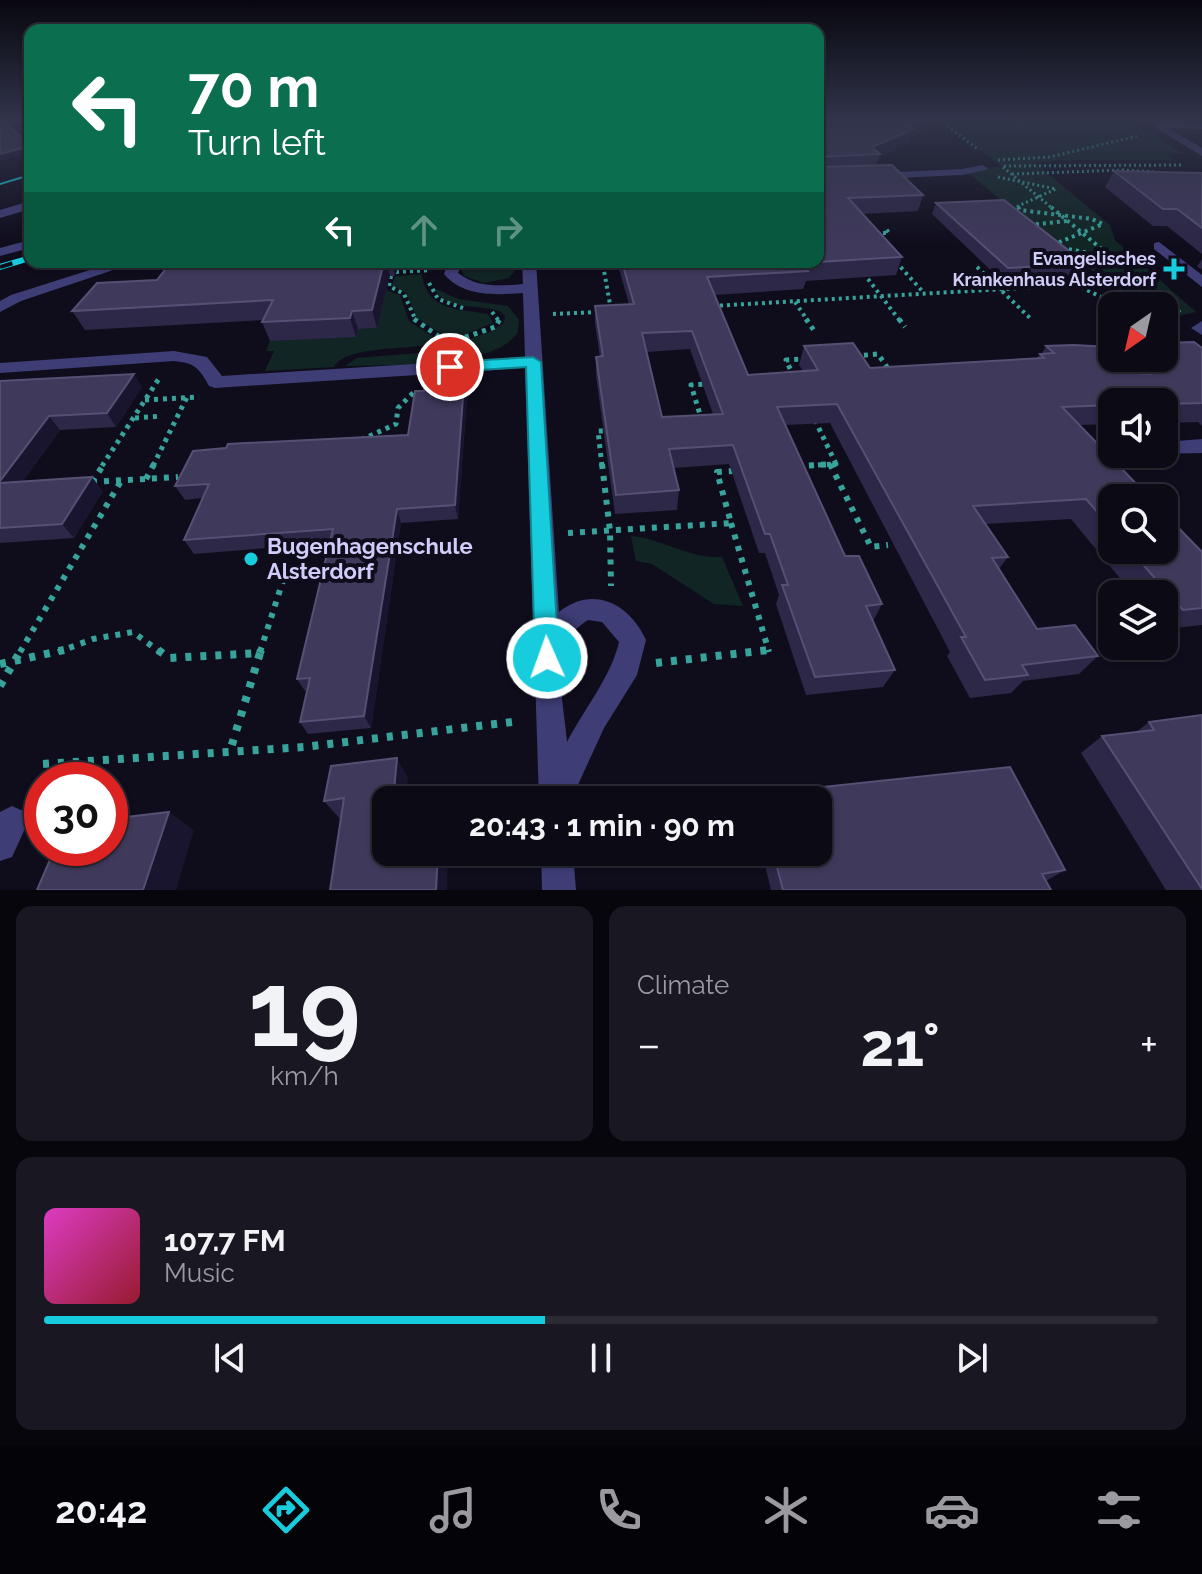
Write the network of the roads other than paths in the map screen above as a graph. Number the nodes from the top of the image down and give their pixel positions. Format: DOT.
graph roads {
  1 [pos="982,171"];
  2 [pos="861,176"];
  3 [pos="24,207"];
  4 [pos="0,214"];
  5 [pos="24,246"];
  6 [pos="1159,246"];
  7 [pos="0,252"];
  8 [pos="111,268"];
  9 [pos="454,268"];
  10 [pos="529,268"];
  11 [pos="1202,283"];
  12 [pos="531,288"];
  13 [pos="0,307"];
  14 [pos="533,362"];
  15 [pos="0,368"];
  16 [pos="1202,446"];
  17 [pos="1178,448"];
  18 [pos="547,658"];
  19 [pos="553,786"];
  20 [pos="560,786"];
  21 [pos="558,866"];
  22 [pos="559,890"];
  1 -- 2 [label="street"];
  3 -- 4 [label="street"];
  5 -- 7 [label="street"];
  6 -- 11 [label="street"];
  8 -- 13 [label="street"];
  9 -- 12 [label="street"];
  10 -- 12 [label="street"];
  12 -- 14 [label="street"];
  14 -- 15 [label="street"];
  14 -- 18 [label="street"];
  16 -- 17 [label="street"];
  18 -- 19 [label="street"];
  18 -- 20 [label="street"];
  21 -- 22 [label="street"];
}
